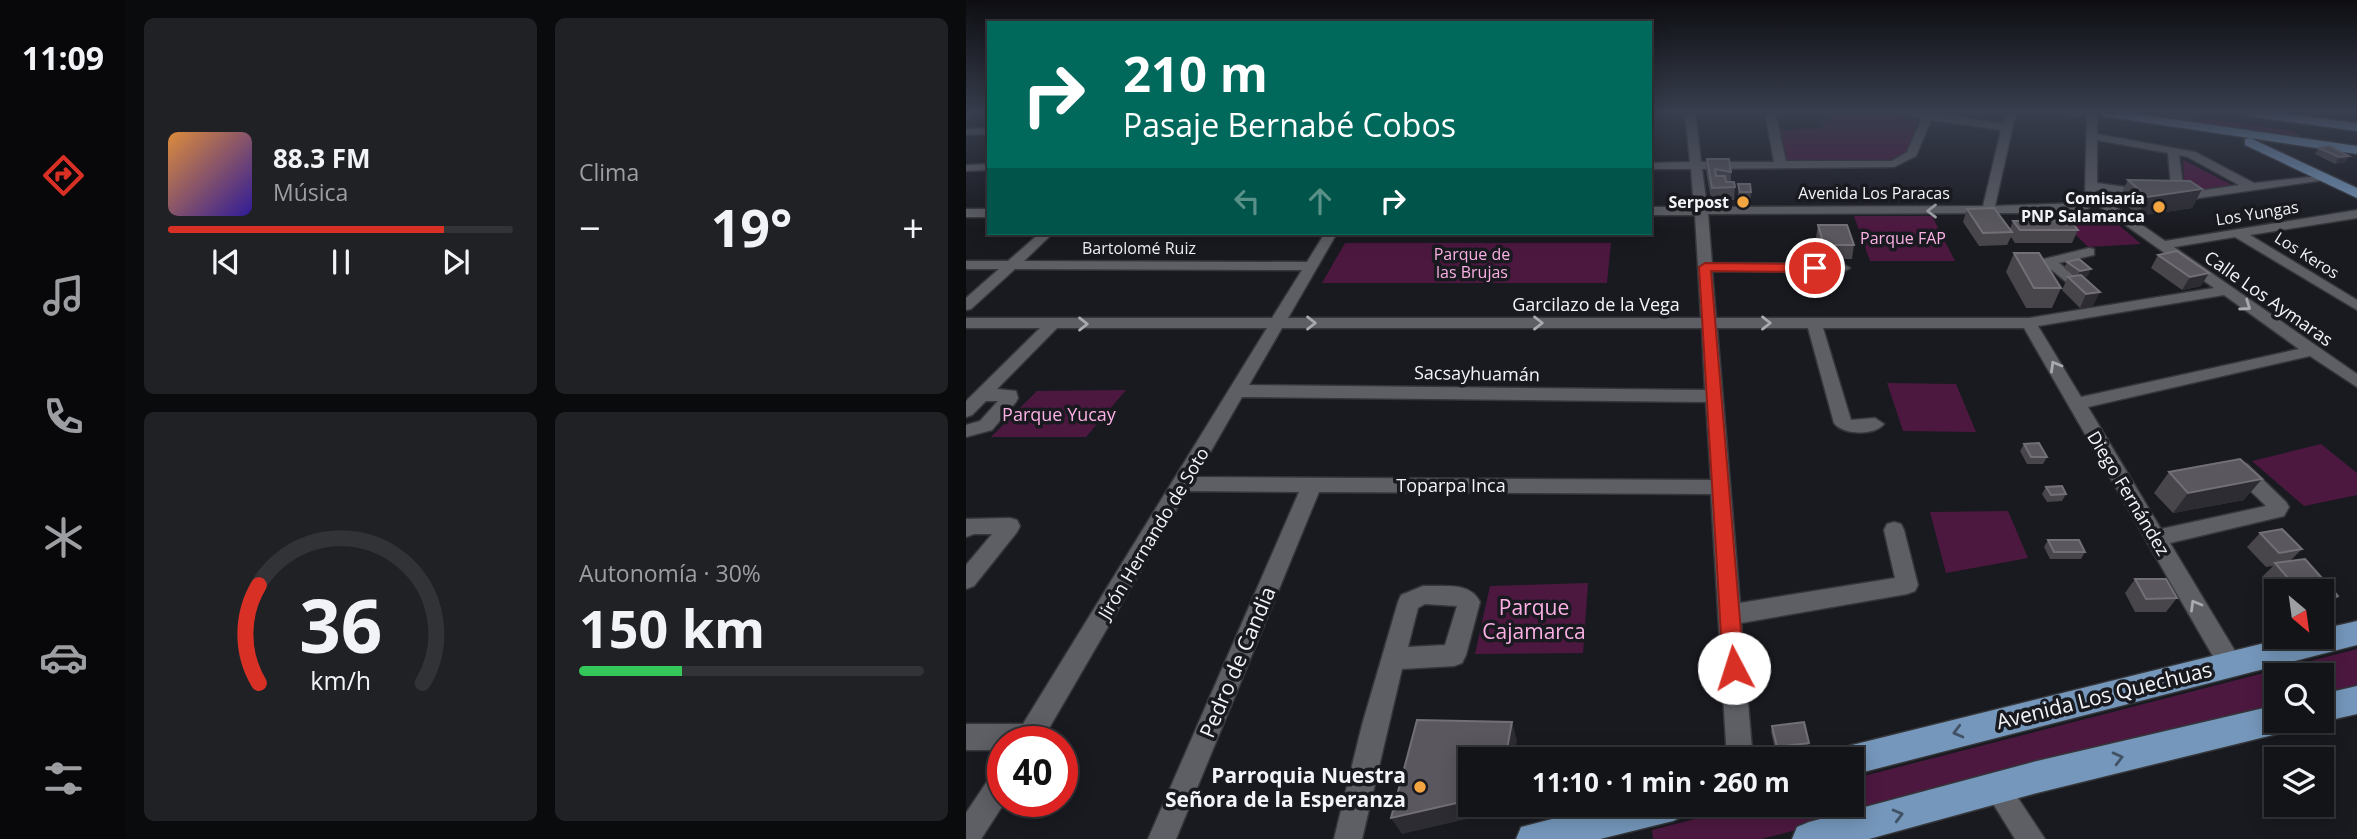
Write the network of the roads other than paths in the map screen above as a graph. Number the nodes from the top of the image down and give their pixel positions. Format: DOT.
graph roads {
  1 [pos="1694,151"];
  2 [pos="1779,151"];
  3 [pos="1913,151"];
  4 [pos="2001,151"];
  5 [pos="2092,151"];
  6 [pos="2173,151"];
  7 [pos="2177,151"];
  8 [pos="2270,151"];
  9 [pos="2288,151"];
  10 [pos="2287,158"];
  11 [pos="1652,166"];
  12 [pos="1696,166"];
  13 [pos="1782,166"];
  14 [pos="987,167"];
  15 [pos="966,168"];
  16 [pos="2325,177"];
  17 [pos="2250,186"];
  18 [pos="2091,190"];
  19 [pos="2357,194"];
  20 [pos="2165,197"];
  21 [pos="1987,210"];
  22 [pos="1652,211"];
  23 [pos="1701,211"];
  24 [pos="966,213"];
  25 [pos="987,213"];
  26 [pos="2357,214"];
  27 [pos="2239,234"];
  28 [pos="1045,235"];
  29 [pos="1330,235"];
  30 [pos="2163,246"];
  31 [pos="2089,252"];
  32 [pos="966,265"];
  33 [pos="1011,265"];
  34 [pos="1311,266"];
  35 [pos="1705,267"];
  36 [pos="1843,268"];
  37 [pos="2322,285"];
  38 [pos="2224,291"];
  39 [pos="2357,296"];
  40 [pos="966,306"];
  41 [pos="2357,306"];
  42 [pos="2110,310"];
  43 [pos="966,323"];
  44 [pos="1277,323"];
  45 [pos="1709,323"];
  46 [pos="1814,323"];
  47 [pos="2029,323"];
  48 [pos="1052,324"];
  49 [pos="2311,351"];
  50 [pos="2357,382"];
  51 [pos="1239,391"];
  52 [pos="983,395"];
  53 [pos="1714,396"];
  54 [pos="2077,404"];
  55 [pos="966,411"];
  56 [pos="1875,424"];
  57 [pos="966,431"];
  58 [pos="2233,462"];
  59 [pos="1182,484"];
  60 [pos="1312,485"];
  61 [pos="1721,487"];
  62 [pos="967,527"];
  63 [pos="1894,530"];
  64 [pos="2156,538"];
  65 [pos="966,580"];
  66 [pos="1729,615"];
  67 [pos="2357,633"];
  68 [pos="1395,659"];
  69 [pos="2230,664"];
  70 [pos="2357,700"];
  71 [pos="2334,705"];
  72 [pos="2264,722"];
  73 [pos="1036,726"];
  74 [pos="966,737"];
  75 [pos="987,738"];
  76 [pos="1739,747"];
  77 [pos="1864,757"];
  78 [pos="1997,789"];
  79 [pos="987,805"];
  80 [pos="1645,817"];
  81 [pos="1617,829"];
  82 [pos="966,838"];
  83 [pos="1162,839"];
  84 [pos="1348,839"];
  85 [pos="1533,839"];
  86 [pos="1809,839"];
  87 [pos="2031,839"];
  1 -- 12 [label="street"];
  2 -- 13 [label="street"];
  3 -- 13 [label="street"];
  4 -- 21 [label="street"];
  5 -- 18 [label="street"];
  6 -- 17 [label="street"];
  7 -- 17 [label="street"];
  8 -- 10 [label="main road"];
  9 -- 10 [label="main road"];
  10 -- 16 [label="main road"];
  11 -- 12 [label="street"];
  12 -- 13 [label="street"];
  12 -- 23 [label="street"];
  14 -- 15 [label="street"];
  16 -- 17 [label="street"];
  16 -- 19 [label="main road"];
  18 -- 20 [label="street"];
  18 -- 21 [label="street, Avenida Los Paracas"];
  18 -- 30 [label="street, Calle Los Aymaras"];
  21 -- 23 [label="street, Avenida Los Paracas, one-way"];
  22 -- 23 [label="street, Avenida Los Paracas"];
  23 -- 35 [label="street"];
  24 -- 25 [label="street"];
  26 -- 27 [label="street, Los Yungas"];
  27 -- 30 [label="street, Los Yungas"];
  27 -- 37 [label="street, Los Keros"];
  28 -- 33 [label="street"];
  29 -- 34 [label="street, Jirón Hernando de Soto"];
  30 -- 38 [label="street, Calle Los Aymaras"];
  31 -- 42 [label="street"];
  32 -- 33 [label="street, Bartolomé Ruiz"];
  33 -- 34 [label="street, Bartolomé Ruiz"];
  33 -- 40 [label="street"];
  34 -- 44 [label="street, Jirón Hernando de Soto"];
  35 -- 36 [label="street"];
  35 -- 45 [label="street"];
  37 -- 39 [label="street"];
  37 -- 41 [label="street, Los Keros"];
  38 -- 42 [label="street, Garcilazo de la Vega"];
  38 -- 49 [label="street, Calle Los Aymaras, one-way"];
  42 -- 47 [label="street, Garcilazo de la Vega"];
  43 -- 48 [label="street, Garcilazo de la Vega"];
  44 -- 45 [label="street, Garcilazo de la Vega, one-way"];
  48 -- 44 [label="street, Garcilazo de la Vega, one-way"];
  44 -- 51 [label="street, Jirón Hernando de Soto"];
  45 -- 46 [label="street, Garcilazo de la Vega, one-way"];
  45 -- 53 [label="street"];
  46 -- 47 [label="street, Garcilazo de la Vega"];
  46 -- 56 [label="street"];
  54 -- 47 [label="street, Diego Fernández, one-way"];
  48 -- 52 [label="street"];
  49 -- 50 [label="street, Calle Los Aymaras"];
  49 -- 54 [label="street"];
  51 -- 53 [label="street, Sacsayhuamán"];
  51 -- 59 [label="street, Jirón Hernando de Soto"];
  52 -- 55 [label="street"];
  52 -- 57 [label="street"];
  53 -- 61 [label="street"];
  54 -- 64 [label="street, Diego Fernández"];
  58 -- 64 [label="street"];
  59 -- 60 [label="street, Toparpa Inca"];
  59 -- 73 [label="street, Jirón Hernando de Soto"];
  60 -- 61 [label="street, Toparpa Inca"];
  60 -- 83 [label="street, Pedro de Candia"];
  61 -- 66 [label="street"];
  62 -- 65 [label="street"];
  63 -- 66 [label="street"];
  69 -- 64 [label="street, Diego Fernández, one-way"];
  66 -- 76 [label="street"];
  67 -- 69 [label="main road, Avenida Los Quechuas"];
  68 -- 84 [label="street"];
  69 -- 77 [label="main road, Avenida Los Quechuas, one-way"];
  70 -- 71 [label="main road"];
  78 -- 72 [label="main road, one-way"];
  74 -- 75 [label="street"];
  86 -- 78 [label="main road, one-way"];
  78 -- 87 [label="street"];
  79 -- 82 [label="street"];
  80 -- 81 [label="main road"];
  81 -- 85 [label="main road"];
}
